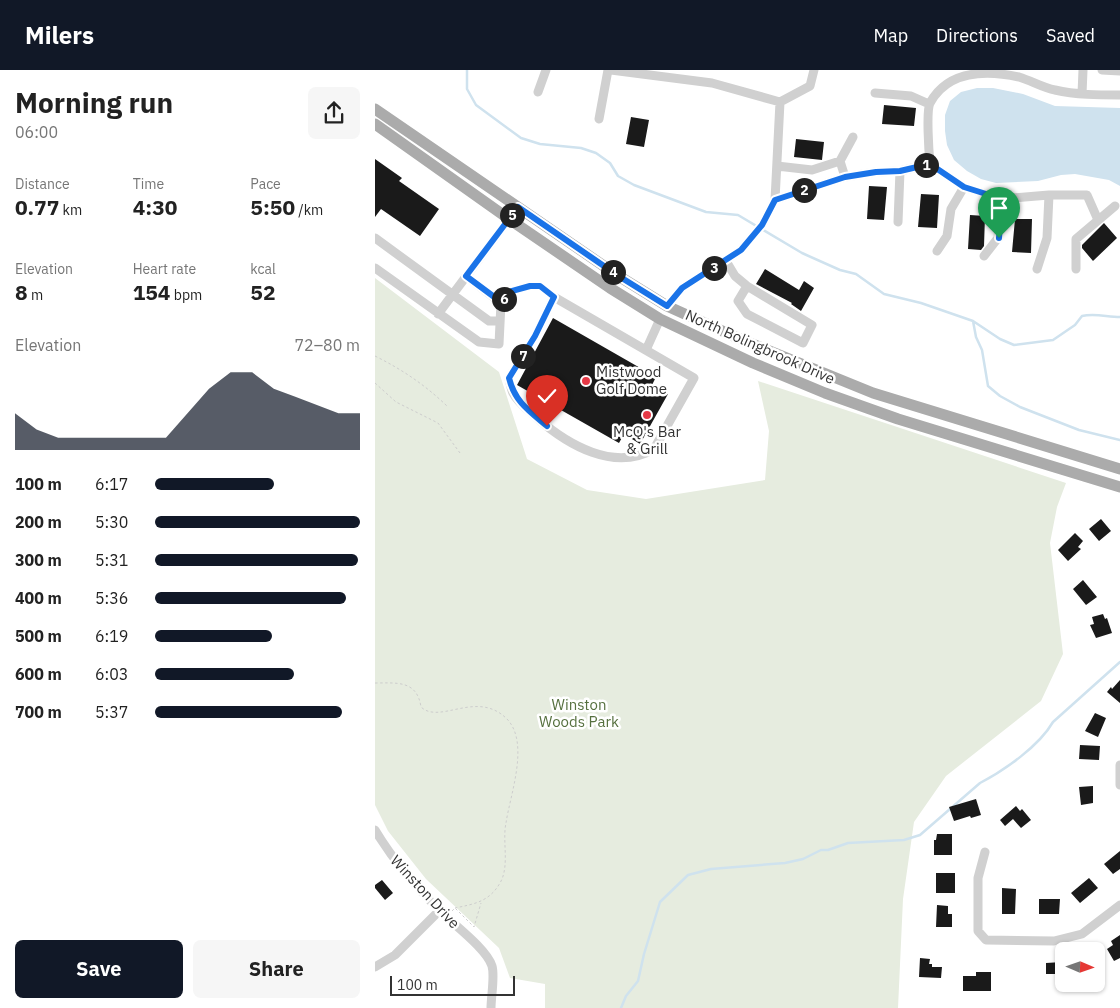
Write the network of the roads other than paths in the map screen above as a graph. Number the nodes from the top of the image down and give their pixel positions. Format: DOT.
graph roads {
  1 [pos="546,70"];
  2 [pos="610,70"];
  3 [pos="814,70"];
  4 [pos="1083,70"];
  5 [pos="1103,70"];
  6 [pos="626,71"];
  7 [pos="1120,71"];
  8 [pos="955,73"];
  9 [pos="1019,74"];
  10 [pos="538,92"];
  11 [pos="875,93"];
  12 [pos="1082,94"];
  13 [pos="1120,95"];
  14 [pos="780,102"];
  15 [pos="929,104"];
  16 [pos="375,109"];
  17 [pos="599,119"];
  18 [pos="375,124"];
  19 [pos="853,137"];
  20 [pos="840,161"];
  21 [pos="930,164"];
  22 [pos="777,166"];
  23 [pos="900,171"];
  24 [pos="845,177"];
  25 [pos="964,187"];
  26 [pos="1049,195"];
  27 [pos="1002,199"];
  28 [pos="775,200"];
  29 [pos="1115,206"];
  30 [pos="518,207"];
  31 [pos="509,219"];
  32 [pos="1098,220"];
  33 [pos="898,222"];
  34 [pos="375,238"];
  35 [pos="937,251"];
  36 [pos="984,256"];
  37 [pos="727,261"];
  38 [pos="375,268"];
  39 [pos="1076,269"];
  40 [pos="1037,270"];
  41 [pos="466,276"];
  42 [pos="747,286"];
  43 [pos="453,294"];
  44 [pos="667,306"];
  45 [pos="438,314"];
  46 [pos="660,319"];
  47 [pos="500,321"];
  48 [pos="646,350"];
  49 [pos="1120,469"];
  50 [pos="1120,487"];
  51 [pos="1120,765"];
  52 [pos="1120,785"];
  53 [pos="375,830"];
  54 [pos="985,852"];
  55 [pos="1120,905"];
  56 [pos="439,910"];
  57 [pos="375,967"];
  58 [pos="491,1008"];
  1 -- 10 [label="street"];
  2 -- 6 [label="street"];
  2 -- 17 [label="street"];
  3 -- 14 [label="street"];
  4 -- 12 [label="street"];
  5 -- 7 [label="street"];
  6 -- 14 [label="street"];
  8 -- 9 [label="street"];
  8 -- 15 [label="street"];
  9 -- 12 [label="street"];
  11 -- 15 [label="street"];
  12 -- 13 [label="street"];
  14 -- 22 [label="street"];
  15 -- 21 [label="street"];
  16 -- 30 [label="main road, North Bolingbrook Drive"];
  18 -- 31 [label="main road, North Bolingbrook Drive"];
  19 -- 20 [label="street"];
  20 -- 22 [label="street"];
  20 -- 24 [label="street"];
  21 -- 23 [label="street"];
  21 -- 25 [label="street"];
  22 -- 28 [label="street"];
  23 -- 24 [label="street"];
  23 -- 33 [label="street"];
  24 -- 28 [label="street"];
  25 -- 27 [label="street"];
  25 -- 35 [label="street"];
  26 -- 27 [label="street"];
  26 -- 32 [label="street"];
  26 -- 40 [label="street"];
  27 -- 36 [label="street"];
  28 -- 37 [label="street"];
  29 -- 32 [label="street"];
  30 -- 31 [label="street"];
  30 -- 44 [label="main road, North Bolingbrook Drive"];
  31 -- 41 [label="street"];
  31 -- 46 [label="main road, North Bolingbrook Drive"];
  32 -- 39 [label="street"];
  34 -- 43 [label="street"];
  37 -- 42 [label="street"];
  37 -- 44 [label="street"];
  38 -- 45 [label="street"];
  41 -- 43 [label="street"];
  41 -- 47 [label="street"];
  42 -- 42 [label="street"];
  43 -- 45 [label="street"];
  43 -- 47 [label="street"];
  44 -- 49 [label="main road, North Bolingbrook Drive"];
  45 -- 47 [label="street"];
  46 -- 48 [label="street"];
  46 -- 50 [label="main road, North Bolingbrook Drive"];
  48 -- 48 [label="street"];
  51 -- 52 [label="street"];
  53 -- 56 [label="street, Winston Drive"];
  54 -- 55 [label="street"];
  56 -- 57 [label="street"];
  56 -- 58 [label="street, Winston Drive"];
}
